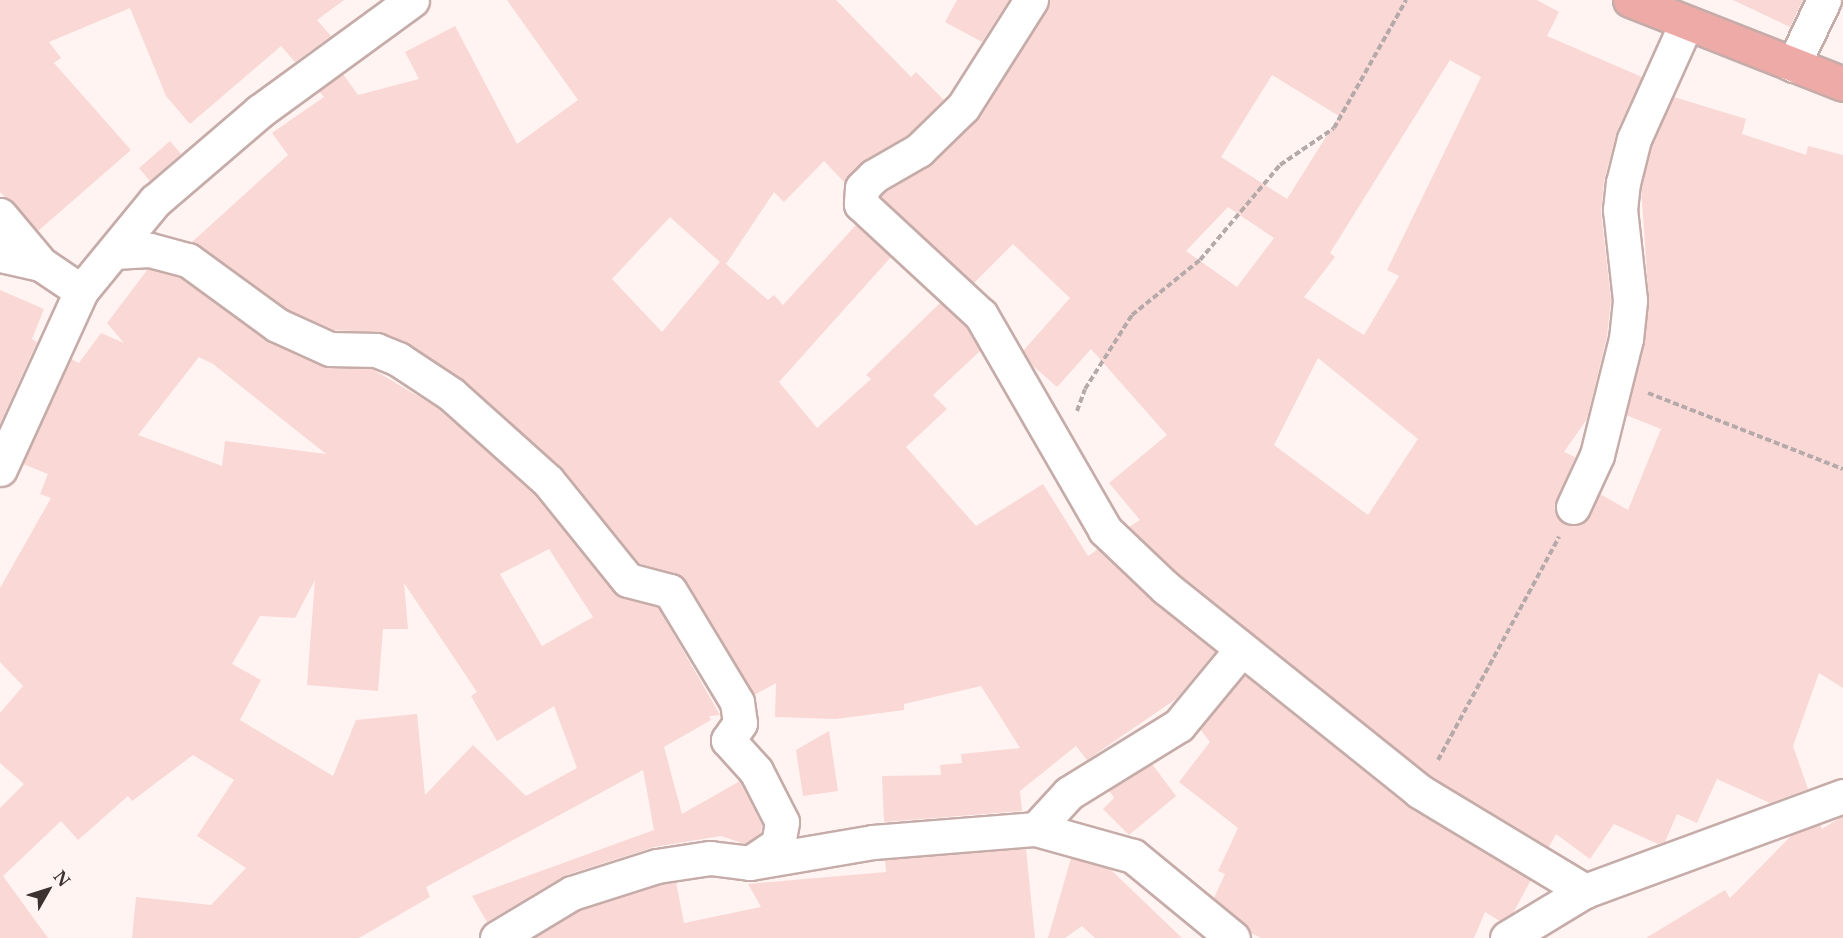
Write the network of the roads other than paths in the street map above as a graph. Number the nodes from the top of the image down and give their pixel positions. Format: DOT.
graph roads {
  1 [pos="1031,0"];
  2 [pos="1630,0"];
  3 [pos="1824,0"];
  4 [pos="411,1"];
  5 [pos="1686,24"];
  6 [pos="1793,65"];
  7 [pos="1843,84"];
  8 [pos="0,215"];
  9 [pos="114,252"];
  10 [pos="0,255"];
  11 [pos="41,264"];
  12 [pos="81,291"];
  13 [pos="0,469"];
  14 [pos="1573,507"];
  15 [pos="1240,651"];
  16 [pos="1843,796"];
  17 [pos="1036,829"];
  18 [pos="750,863"];
  19 [pos="1585,891"];
  20 [pos="497,938"];
  21 [pos="1233,938"];
  22 [pos="1507,938"];
  1 -- 15 [label="street"];
  2 -- 5 [label="main road"];
  3 -- 6 [label="street"];
  4 -- 9 [label="street"];
  5 -- 6 [label="main road"];
  5 -- 14 [label="street"];
  6 -- 7 [label="main road"];
  8 -- 11 [label="street"];
  9 -- 12 [label="street"];
  9 -- 18 [label="street"];
  10 -- 11 [label="street"];
  11 -- 12 [label="street"];
  12 -- 13 [label="street"];
  15 -- 17 [label="street"];
  15 -- 19 [label="street"];
  16 -- 19 [label="street"];
  17 -- 18 [label="street"];
  17 -- 21 [label="street"];
  18 -- 20 [label="street"];
  19 -- 22 [label="street"];
}
